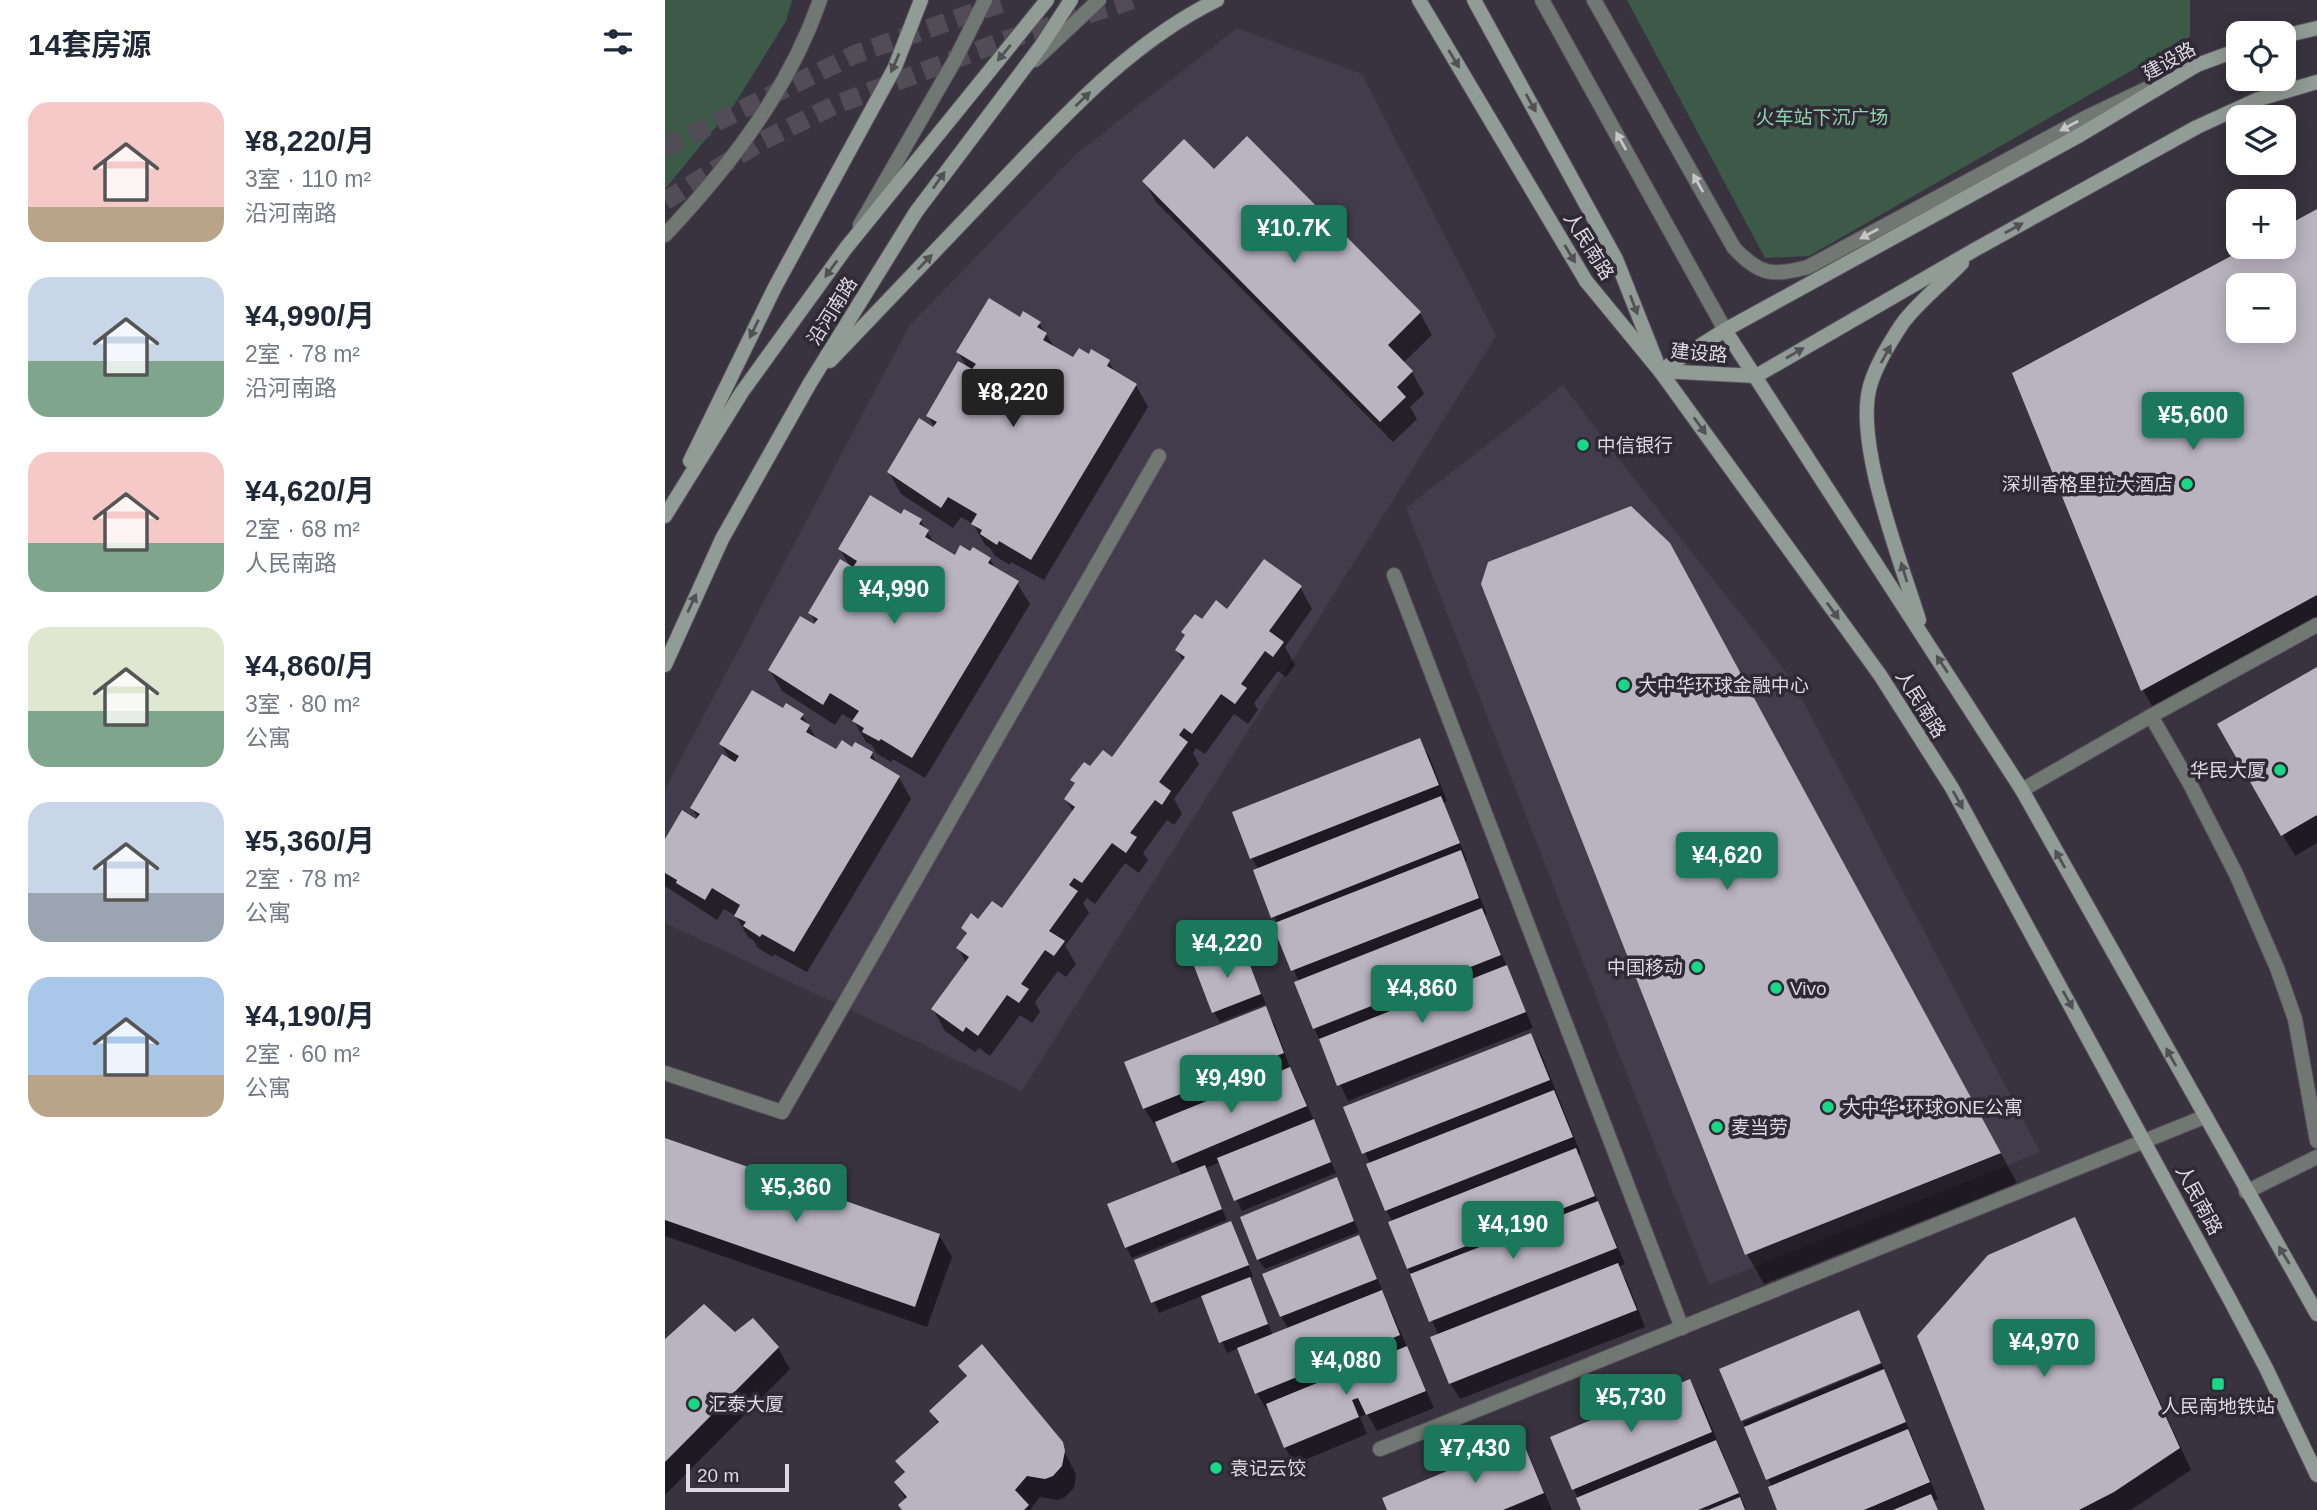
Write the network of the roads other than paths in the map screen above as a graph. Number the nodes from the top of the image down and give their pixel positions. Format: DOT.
graph roads {
  1 [pos="820,0"];
  2 [pos="921,0"];
  3 [pos="985,0"];
  4 [pos="1047,0"];
  5 [pos="1071,0"];
  6 [pos="1100,0"];
  7 [pos="1217,0"];
  8 [pos="1419,0"];
  9 [pos="1474,0"];
  10 [pos="1542,0"];
  11 [pos="1594,0"];
  12 [pos="2317,29"];
  13 [pos="2296,33"];
  14 [pos="2226,54"];
  15 [pos="2197,65"];
  16 [pos="1016,78"];
  17 [pos="2317,82"];
  18 [pos="665,235"];
  19 [pos="846,248"];
  20 [pos="1976,249"];
  21 [pos="1725,330"];
  22 [pos="1660,371"];
  23 [pos="1756,376"];
  24 [pos="810,383"];
  25 [pos="1159,456"];
  26 [pos="665,514"];
  27 [pos="1394,575"];
  28 [pos="2317,625"];
  29 [pos="1925,638"];
  30 [pos="665,665"];
  31 [pos="2151,716"];
  32 [pos="2022,790"];
  33 [pos="665,1073"];
  34 [pos="2204,1117"];
  35 [pos="2317,1141"];
  36 [pos="2145,1142"];
  37 [pos="2317,1157"];
  38 [pos="2246,1192"];
  39 [pos="2317,1314"];
  40 [pos="1682,1328"];
  41 [pos="1380,1449"];
  42 [pos="2317,1475"];
  1 -- 18 [label="street"];
  2 -- 26 [label="main road, 沿河南路, one-way"];
  3 -- 19 [label="street"];
  4 -- 19 [label="main road, 沿河南路, one-way"];
  5 -- 16 [label="main road, 沿河南路"];
  6 -- 16 [label="street"];
  24 -- 7 [label="main road, one-way"];
  8 -- 22 [label="main road, 人民南路, one-way"];
  9 -- 22 [label="main road, one-way"];
  21 -- 10 [label="street, one-way"];
  15 -- 11 [label="street, one-way"];
  12 -- 13 [label="main road"];
  14 -- 15 [label="main road, 建设路"];
  15 -- 21 [label="main road, 建设路"];
  24 -- 16 [label="main road, 沿河南路, one-way"];
  20 -- 17 [label="main road, one-way"];
  19 -- 26 [label="main road, 沿河南路, one-way"];
  23 -- 20 [label="main road, one-way"];
  29 -- 20 [label="main road, one-way"];
  21 -- 22 [label="main road, 建设路"];
  21 -- 23 [label="main road, 人民南路"];
  22 -- 23 [label="main road, 建设路"];
  22 -- 36 [label="main road, 人民南路, one-way"];
  23 -- 29 [label="main road, 人民南路"];
  30 -- 24 [label="main road, 沿河南路, one-way"];
  25 -- 33 [label="street"];
  27 -- 40 [label="street"];
  28 -- 31 [label="street"];
  32 -- 29 [label="main road, 人民南路, one-way"];
  31 -- 32 [label="street"];
  31 -- 35 [label="street"];
  34 -- 32 [label="main road, 人民南路, one-way"];
  34 -- 36 [label="street"];
  34 -- 38 [label="main road, 人民南路"];
  36 -- 40 [label="street"];
  36 -- 42 [label="main road, 人民南路"];
  37 -- 38 [label="street"];
  39 -- 38 [label="main road, 人民南路, one-way"];
  40 -- 41 [label="street"];
}
